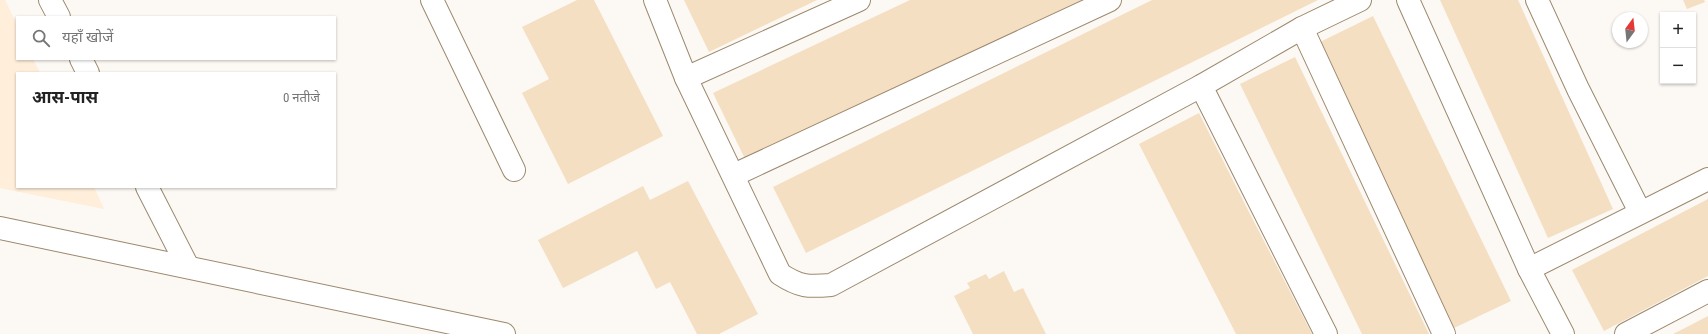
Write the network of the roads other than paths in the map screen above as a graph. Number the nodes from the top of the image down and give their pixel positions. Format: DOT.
graph roads {
  1 [pos="50,0"];
  2 [pos="432,0"];
  3 [pos="655,0"];
  4 [pos="859,0"];
  5 [pos="1110,0"];
  6 [pos="1360,0"];
  7 [pos="1408,0"];
  8 [pos="1537,0"];
  9 [pos="58,16"];
  10 [pos="1302,28"];
  11 [pos="82,60"];
  12 [pos="88,72"];
  13 [pos="686,78"];
  14 [pos="1201,86"];
  15 [pos="514,170"];
  16 [pos="734,176"];
  17 [pos="1708,179"];
  18 [pos="148,188"];
  19 [pos="1640,212"];
  20 [pos="0,228"];
  21 [pos="188,267"];
  22 [pos="1529,269"];
  23 [pos="1708,291"];
  24 [pos="504,334"];
  25 [pos="1326,334"];
  26 [pos="1444,334"];
  27 [pos="1563,334"];
  28 [pos="1626,334"];
  1 -- 9 [label="street"];
  2 -- 15 [label="street"];
  3 -- 13 [label="street"];
  4 -- 13 [label="street"];
  5 -- 16 [label="street"];
  6 -- 10 [label="street"];
  7 -- 22 [label="street"];
  8 -- 19 [label="street"];
  10 -- 14 [label="street"];
  10 -- 26 [label="street"];
  11 -- 12 [label="street"];
  13 -- 16 [label="street"];
  14 -- 16 [label="street"];
  14 -- 25 [label="street"];
  17 -- 19 [label="street"];
  18 -- 21 [label="street"];
  19 -- 22 [label="street"];
  20 -- 21 [label="street"];
  21 -- 24 [label="street"];
  22 -- 27 [label="street"];
  23 -- 28 [label="street"];
}
